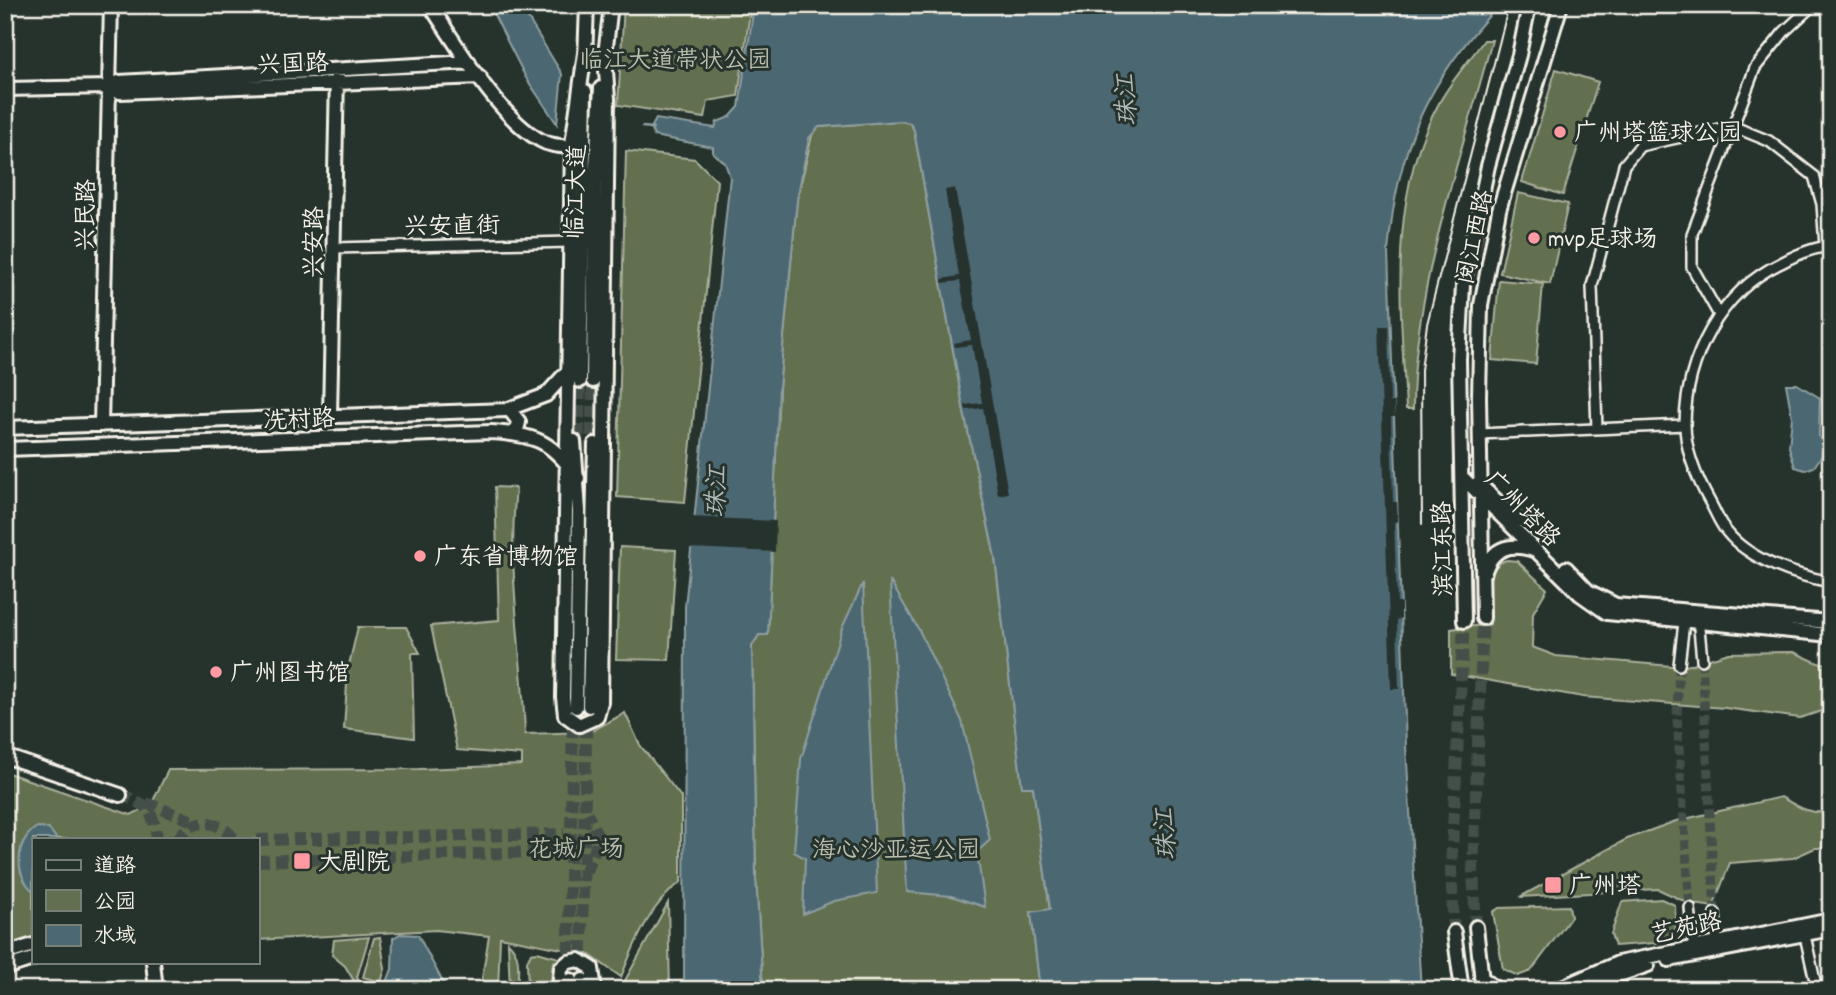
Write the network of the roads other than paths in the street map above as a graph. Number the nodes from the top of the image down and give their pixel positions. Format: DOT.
graph roads {
  1 [pos="111,5"];
  2 [pos="430,5"];
  3 [pos="587,5"];
  4 [pos="611,5"];
  5 [pos="1529,5"];
  6 [pos="1561,5"];
  7 [pos="1813,5"];
  8 [pos="584,53"];
  9 [pos="469,62"];
  10 [pos="337,76"];
  11 [pos="480,77"];
  12 [pos="109,87"];
  13 [pos="5,89"];
  14 [pos="1732,126"];
  15 [pos="571,147"];
  16 [pos="570,242"];
  17 [pos="1828,246"];
  18 [pos="334,248"];
  19 [pos="1719,314"];
  20 [pos="567,372"];
  21 [pos="592,382"];
  22 [pos="568,406"];
  23 [pos="509,409"];
  24 [pos="330,415"];
  25 [pos="101,425"];
  26 [pos="1685,425"];
  27 [pos="5,428"];
  28 [pos="1597,429"];
  29 [pos="511,433"];
  30 [pos="1479,434"];
  31 [pos="5,449"];
  32 [pos="567,464"];
  33 [pos="1462,477"];
  34 [pos="578,478"];
  35 [pos="1481,491"];
  36 [pos="1538,552"];
  37 [pos="1483,581"];
  38 [pos="1831,582"];
  39 [pos="1696,610"];
  40 [pos="1483,618"];
  41 [pos="1464,621"];
  42 [pos="1684,622"];
  43 [pos="1831,622"];
  44 [pos="1700,623"];
  45 [pos="1831,635"];
  46 [pos="1702,660"];
  47 [pos="1679,665"];
  48 [pos="5,756"];
  49 [pos="120,795"];
  50 [pos="1690,908"];
  51 [pos="1715,913"];
  52 [pos="1831,920"];
  53 [pos="1476,927"];
  54 [pos="1831,929"];
  55 [pos="1804,930"];
  56 [pos="1454,932"];
  57 [pos="1717,942"];
  58 [pos="32,945"];
  59 [pos="1693,947"];
  60 [pos="1707,953"];
  61 [pos="5,954"];
  62 [pos="32,959"];
  63 [pos="153,964"];
  64 [pos="5,968"];
  65 [pos="1482,984"];
  66 [pos="156,990"];
  67 [pos="559,990"];
  68 [pos="595,990"];
  69 [pos="1462,990"];
  70 [pos="1497,990"];
  71 [pos="1555,990"];
  72 [pos="1575,990"];
  73 [pos="1817,990"];
  1 -- 12 [label="main road, 兴民路"];
  2 -- 9 [label="main road"];
  3 -- 8 [label="main road, 临江大道"];
  4 -- 21 [label="main road, 临江大道"];
  5 -- 33 [label="main road, 阅江西路"];
  6 -- 30 [label="main road, 阅江西路"];
  7 -- 14 [label="street"];
  8 -- 15 [label="main road"];
  8 -- 21 [label="main road, 临江大道"];
  9 -- 10 [label="main road, 兴国路"];
  9 -- 11 [label="main road"];
  10 -- 11 [label="main road, 兴国路"];
  10 -- 12 [label="main road, 兴国路"];
  10 -- 18 [label="main road, 兴安路"];
  11 -- 15 [label="main road"];
  12 -- 13 [label="main road, 兴国路"];
  12 -- 25 [label="main road, 兴民路"];
  14 -- 17 [label="street"];
  14 -- 19 [label="street"];
  14 -- 28 [label="street"];
  15 -- 16 [label="main road"];
  16 -- 18 [label="street, 兴安直街"];
  16 -- 20 [label="main road"];
  17 -- 19 [label="street"];
  18 -- 24 [label="main road, 兴安路"];
  19 -- 26 [label="street"];
  20 -- 22 [label="main road"];
  20 -- 23 [label="main road, 冼村路"];
  21 -- 32 [label="main road"];
  21 -- 34 [label="main road"];
  22 -- 32 [label="main road"];
  22 -- 34 [label="main road"];
  23 -- 24 [label="main road, 冼村路"];
  23 -- 29 [label="main road"];
  24 -- 25 [label="main road, 冼村路"];
  25 -- 27 [label="main road, 冼村路"];
  26 -- 28 [label="street"];
  26 -- 38 [label="street"];
  28 -- 30 [label="street"];
  29 -- 31 [label="main road, 冼村路"];
  29 -- 32 [label="main road, 冼村路"];
  30 -- 35 [label="main road, 阅江西路"];
  32 -- 34 [label="main road, 冼村路"];
  33 -- 35 [label="main road, 广州塔路"];
  33 -- 41 [label="main road, 滨江东路"];
  35 -- 36 [label="main road, 广州塔路"];
  35 -- 37 [label="main road, 滨江东路"];
  35 -- 39 [label="main road, 广州塔路"];
  36 -- 37 [label="main road"];
  36 -- 42 [label="main road, 广州塔路"];
  37 -- 40 [label="main road, 滨江东路"];
  39 -- 42 [label="street"];
  39 -- 43 [label="main road, 广州塔路"];
  39 -- 44 [label="street"];
  42 -- 44 [label="main road, 广州塔路"];
  42 -- 47 [label="street"];
  44 -- 45 [label="main road, 广州塔路"];
  44 -- 46 [label="street"];
  48 -- 49 [label="main road"];
  50 -- 59 [label="street"];
  51 -- 57 [label="street"];
  52 -- 55 [label="main road, 艺苑路"];
  53 -- 65 [label="main road"];
  54 -- 55 [label="main road, 艺苑路"];
  55 -- 57 [label="main road, 艺苑路"];
  55 -- 60 [label="main road, 艺苑路"];
  55 -- 73 [label="street"];
  56 -- 69 [label="main road"];
  57 -- 59 [label="main road, 艺苑路"];
  57 -- 60 [label="street"];
  58 -- 61 [label="main road"];
  59 -- 60 [label="street"];
  59 -- 71 [label="main road, 艺苑路"];
  60 -- 72 [label="main road, 艺苑路"];
  62 -- 64 [label="main road"];
  63 -- 66 [label="main road"];
  65 -- 70 [label="main road"];
  67 -- 68 [label="main road"];
}
